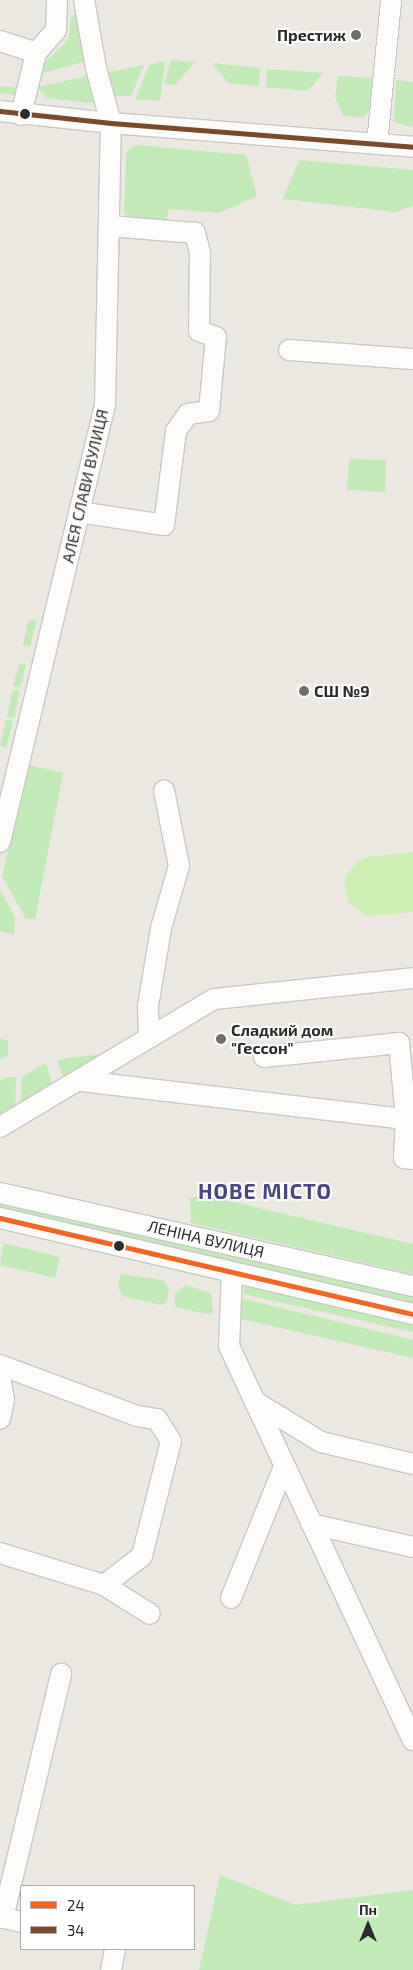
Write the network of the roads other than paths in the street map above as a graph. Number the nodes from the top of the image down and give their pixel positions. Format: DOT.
graph roads {
  1 [pos="57,0"];
  2 [pos="84,0"];
  3 [pos="391,0"];
  4 [pos="0,41"];
  5 [pos="36,53"];
  6 [pos="0,111"];
  7 [pos="21,115"];
  8 [pos="111,123"];
  9 [pos="376,144"];
  10 [pos="413,147"];
  11 [pos="109,226"];
  12 [pos="289,350"];
  13 [pos="413,359"];
  14 [pos="79,512"];
  15 [pos="164,790"];
  16 [pos="0,842"];
  17 [pos="413,978"];
  18 [pos="149,1037"];
  19 [pos="406,1042"];
  20 [pos="264,1057"];
  21 [pos="81,1081"];
  22 [pos="406,1119"];
  23 [pos="0,1127"];
  24 [pos="413,1159"];
  25 [pos="0,1193"];
  26 [pos="0,1218"];
  27 [pos="232,1272"];
  28 [pos="413,1286"];
  29 [pos="413,1314"];
  30 [pos="0,1365"];
  31 [pos="0,1377"];
  32 [pos="254,1401"];
  33 [pos="0,1419"];
  34 [pos="413,1464"];
  35 [pos="284,1467"];
  36 [pos="311,1524"];
  37 [pos="413,1547"];
  38 [pos="0,1553"];
  39 [pos="104,1585"];
  40 [pos="231,1598"];
  41 [pos="150,1614"];
  42 [pos="61,1674"];
  43 [pos="406,1711"];
  44 [pos="413,1740"];
  45 [pos="8,1919"];
  46 [pos="115,1950"];
  47 [pos="110,1970"];
  1 -- 5 [label="street"];
  2 -- 8 [label="street, АЛЕЯ СЛАВИ ВУЛИЦЯ"];
  3 -- 9 [label="street"];
  4 -- 5 [label="street"];
  5 -- 7 [label="street"];
  6 -- 7 [label="street"];
  7 -- 8 [label="street"];
  8 -- 9 [label="street"];
  8 -- 11 [label="street, АЛЕЯ СЛАВИ ВУЛИЦЯ"];
  9 -- 10 [label="street"];
  11 -- 14 [label="street, АЛЕЯ СЛАВИ ВУЛИЦЯ"];
  11 -- 14 [label="street"];
  12 -- 13 [label="street"];
  14 -- 16 [label="street, АЛЕЯ СЛАВИ ВУЛИЦЯ"];
  15 -- 18 [label="street"];
  17 -- 18 [label="street"];
  18 -- 21 [label="street"];
  19 -- 20 [label="street"];
  19 -- 22 [label="street"];
  21 -- 22 [label="street"];
  21 -- 23 [label="street"];
  22 -- 24 [label="street"];
  25 -- 28 [label="street, ЛЕНІНА ВУЛИЦЯ"];
  26 -- 27 [label="street, ЛЕНІНА ВУЛИЦЯ"];
  27 -- 29 [label="street, ЛЕНІНА ВУЛИЦЯ"];
  27 -- 32 [label="street"];
  30 -- 39 [label="street"];
  31 -- 33 [label="street"];
  32 -- 34 [label="street"];
  32 -- 35 [label="street"];
  35 -- 36 [label="street"];
  35 -- 40 [label="street"];
  36 -- 37 [label="street"];
  36 -- 43 [label="street"];
  38 -- 39 [label="street"];
  39 -- 41 [label="street"];
  42 -- 45 [label="street"];
  43 -- 44 [label="street"];
  46 -- 47 [label="street"];
}
